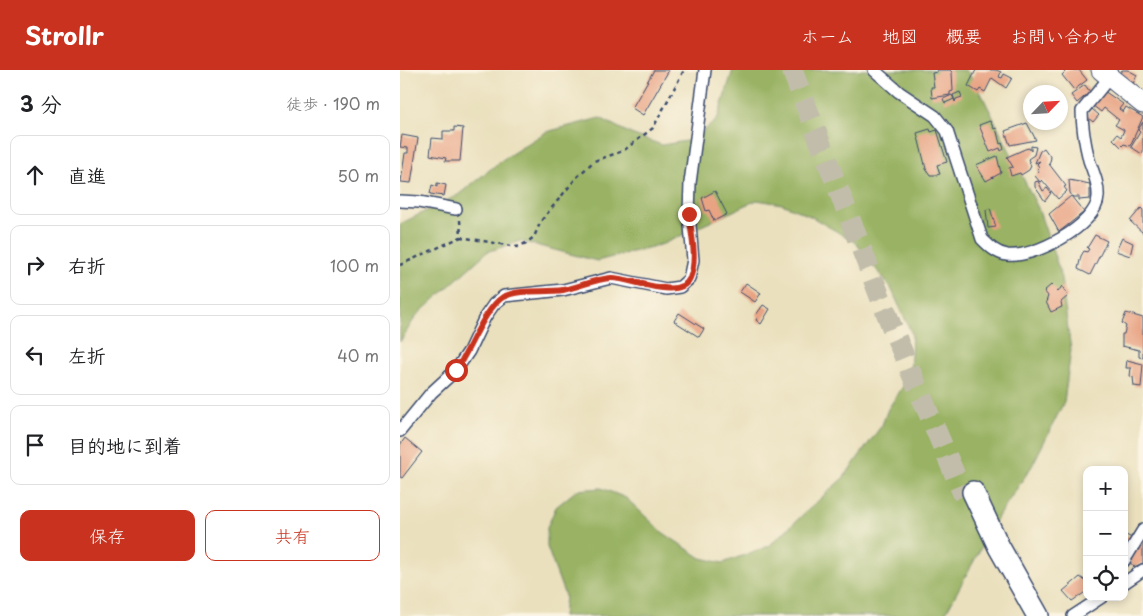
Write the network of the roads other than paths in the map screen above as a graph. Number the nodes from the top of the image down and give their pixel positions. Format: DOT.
graph roads {
  1 [pos="705,70"];
  2 [pos="874,70"];
  3 [pos="1105,74"];
  4 [pos="1143,104"];
  5 [pos="400,201"];
  6 [pos="456,209"];
  7 [pos="400,431"];
  8 [pos="968,494"];
  9 [pos="1143,530"];
  10 [pos="1127,556"];
  11 [pos="1143,570"];
  12 [pos="1128,579"];
  13 [pos="1096,601"];
  14 [pos="1034,615"];
  15 [pos="1073,616"];
  1 -- 7 [label="street"];
  2 -- 3 [label="street"];
  3 -- 4 [label="highway"];
  5 -- 6 [label="street"];
  8 -- 14 [label="highway"];
  9 -- 10 [label="street"];
  11 -- 12 [label="street"];
  13 -- 15 [label="street"];
}
